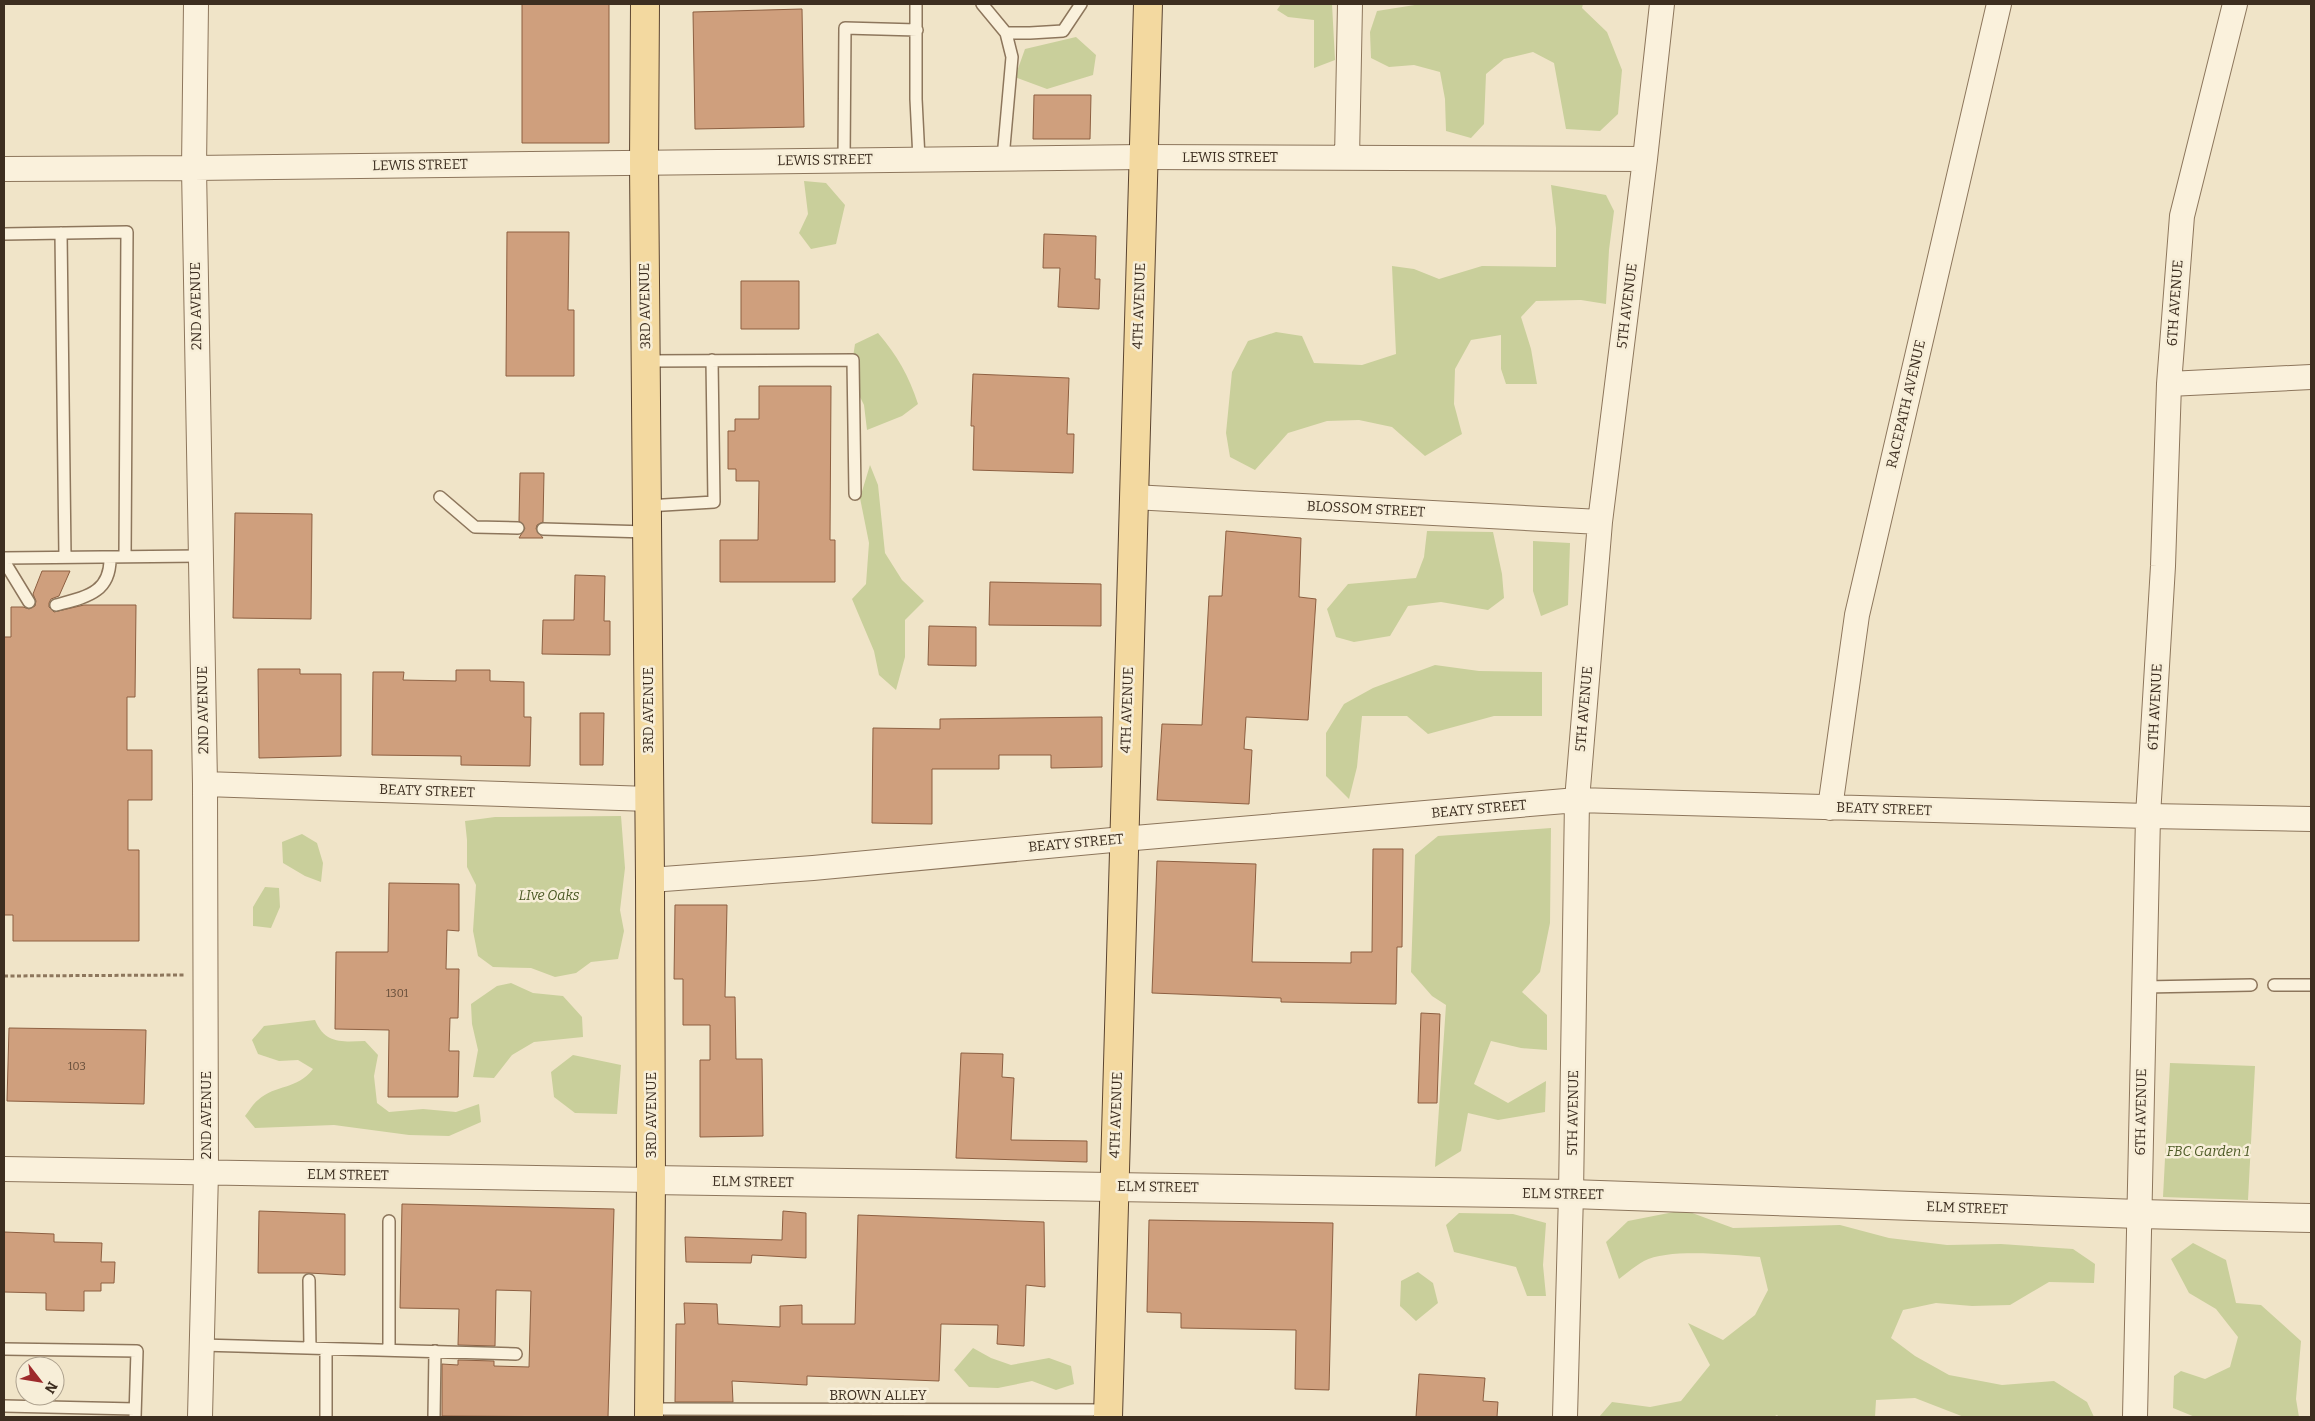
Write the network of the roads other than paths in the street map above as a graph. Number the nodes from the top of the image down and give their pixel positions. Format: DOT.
graph roads {
  1 [pos="196,4"];
  2 [pos="645,4"];
  3 [pos="916,4"];
  4 [pos="982,4"];
  5 [pos="1081,4"];
  6 [pos="1148,4"];
  7 [pos="1350,4"];
  8 [pos="1662,4"];
  9 [pos="1999,4"];
  10 [pos="2234,4"];
  11 [pos="917,30"];
  12 [pos="1006,33"];
  13 [pos="1143,157"];
  14 [pos="1003,158"];
  15 [pos="1347,158"];
  16 [pos="919,159"];
  17 [pos="1646,159"];
  18 [pos="844,160"];
  19 [pos="644,162"];
  20 [pos="4,168"];
  21 [pos="194,168"];
  22 [pos="61,233"];
  23 [pos="4,234"];
  24 [pos="712,360"];
  25 [pos="646,361"];
  26 [pos="2311,377"];
  27 [pos="2169,384"];
  28 [pos="855,494"];
  29 [pos="440,497"];
  30 [pos="1133,497"];
  31 [pos="647,519"];
  32 [pos="1600,522"];
  33 [pos="518,528"];
  34 [pos="544,529"];
  35 [pos="201,556"];
  36 [pos="65,557"];
  37 [pos="110,557"];
  38 [pos="125,557"];
  39 [pos="4,559"];
  40 [pos="29,602"];
  41 [pos="56,604"];
  42 [pos="205,784"];
  43 [pos="649,799"];
  44 [pos="1577,800"];
  45 [pos="1830,808"];
  46 [pos="2148,816"];
  47 [pos="2311,819"];
  48 [pos="1123,839"];
  49 [pos="650,880"];
  50 [pos="2251,985"];
  51 [pos="2274,985"];
  52 [pos="2311,985"];
  53 [pos="2144,987"];
  54 [pos="4,1169"];
  55 [pos="206,1172"];
  56 [pos="651,1180"];
  57 [pos="1114,1187"];
  58 [pos="1571,1194"];
  59 [pos="2139,1214"];
  60 [pos="2311,1218"];
  61 [pos="389,1221"];
  62 [pos="309,1280"];
  63 [pos="201,1345"];
  64 [pos="310,1348"];
  65 [pos="326,1348"];
  66 [pos="4,1349"];
  67 [pos="389,1350"];
  68 [pos="435,1352"];
  69 [pos="516,1354"];
  70 [pos="4,1406"];
  71 [pos="135,1413"];
  72 [pos="649,1413"];
  73 [pos="1108,1414"];
  74 [pos="200,1417"];
  75 [pos="326,1417"];
  76 [pos="434,1417"];
  77 [pos="1565,1417"];
  78 [pos="2135,1417"];
  1 -- 21 [label="street, 2ND AVENUE"];
  2 -- 19 [label="main road, 3RD AVENUE"];
  3 -- 11 [label="lane"];
  4 -- 12 [label="lane"];
  5 -- 12 [label="lane"];
  6 -- 13 [label="main road, 4TH AVENUE"];
  7 -- 15 [label="street"];
  8 -- 17 [label="street, 5TH AVENUE"];
  9 -- 45 [label="street, RACEPATH AVENUE"];
  10 -- 27 [label="street, 6TH AVENUE"];
  11 -- 16 [label="lane"];
  11 -- 18 [label="lane"];
  12 -- 14 [label="lane"];
  13 -- 14 [label="street, LEWIS STREET"];
  13 -- 15 [label="street, LEWIS STREET"];
  13 -- 30 [label="main road, 4TH AVENUE"];
  14 -- 16 [label="street, LEWIS STREET"];
  15 -- 17 [label="street, LEWIS STREET"];
  16 -- 18 [label="street, LEWIS STREET"];
  17 -- 32 [label="street, 5TH AVENUE"];
  18 -- 19 [label="street, LEWIS STREET"];
  19 -- 21 [label="street, LEWIS STREET"];
  19 -- 25 [label="main road, 3RD AVENUE"];
  20 -- 21 [label="street, LEWIS STREET"];
  21 -- 35 [label="street, 2ND AVENUE"];
  22 -- 23 [label="lane"];
  22 -- 36 [label="lane"];
  22 -- 38 [label="lane"];
  24 -- 25 [label="lane"];
  24 -- 28 [label="lane"];
  24 -- 31 [label="lane"];
  25 -- 31 [label="main road, 3RD AVENUE"];
  26 -- 27 [label="street"];
  27 -- 46 [label="street, 6TH AVENUE"];
  29 -- 33 [label="lane"];
  30 -- 32 [label="street, BLOSSOM STREET"];
  30 -- 48 [label="main road, 4TH AVENUE"];
  31 -- 34 [label="lane"];
  31 -- 43 [label="main road, 3RD AVENUE"];
  32 -- 44 [label="street, 5TH AVENUE"];
  35 -- 38 [label="lane"];
  35 -- 42 [label="street, 2ND AVENUE"];
  36 -- 37 [label="lane"];
  36 -- 39 [label="lane"];
  37 -- 38 [label="lane"];
  37 -- 41 [label="lane"];
  39 -- 40 [label="lane"];
  42 -- 43 [label="street, BEATY STREET"];
  42 -- 55 [label="street, 2ND AVENUE"];
  43 -- 49 [label="main road, 3RD AVENUE"];
  44 -- 45 [label="street, BEATY STREET"];
  44 -- 48 [label="street, BEATY STREET"];
  44 -- 58 [label="street, 5TH AVENUE"];
  45 -- 46 [label="street, BEATY STREET"];
  46 -- 47 [label="street, BEATY STREET"];
  46 -- 53 [label="street, 6TH AVENUE"];
  48 -- 49 [label="street, BEATY STREET"];
  48 -- 57 [label="main road, 4TH AVENUE"];
  49 -- 56 [label="main road, 3RD AVENUE"];
  50 -- 53 [label="lane"];
  51 -- 52 [label="lane"];
  53 -- 59 [label="street, 6TH AVENUE"];
  54 -- 55 [label="street, ELM STREET"];
  55 -- 56 [label="street, ELM STREET"];
  55 -- 63 [label="street, 2ND AVENUE"];
  56 -- 57 [label="street, ELM STREET"];
  56 -- 72 [label="main road, 3RD AVENUE"];
  57 -- 58 [label="street, ELM STREET"];
  57 -- 73 [label="main road, 4TH AVENUE"];
  58 -- 59 [label="street, ELM STREET"];
  58 -- 77 [label="street, 5TH AVENUE"];
  59 -- 60 [label="street, ELM STREET"];
  59 -- 78 [label="street, 6TH AVENUE"];
  61 -- 67 [label="lane"];
  62 -- 64 [label="lane"];
  63 -- 64 [label="lane"];
  63 -- 74 [label="street, 2ND AVENUE"];
  64 -- 65 [label="lane"];
  65 -- 67 [label="lane"];
  65 -- 75 [label="lane"];
  66 -- 71 [label="lane"];
  67 -- 68 [label="lane"];
  68 -- 69 [label="lane"];
  68 -- 76 [label="lane"];
  70 -- 71 [label="lane"];
  72 -- 73 [label="lane, BROWN ALLEY"];
}
